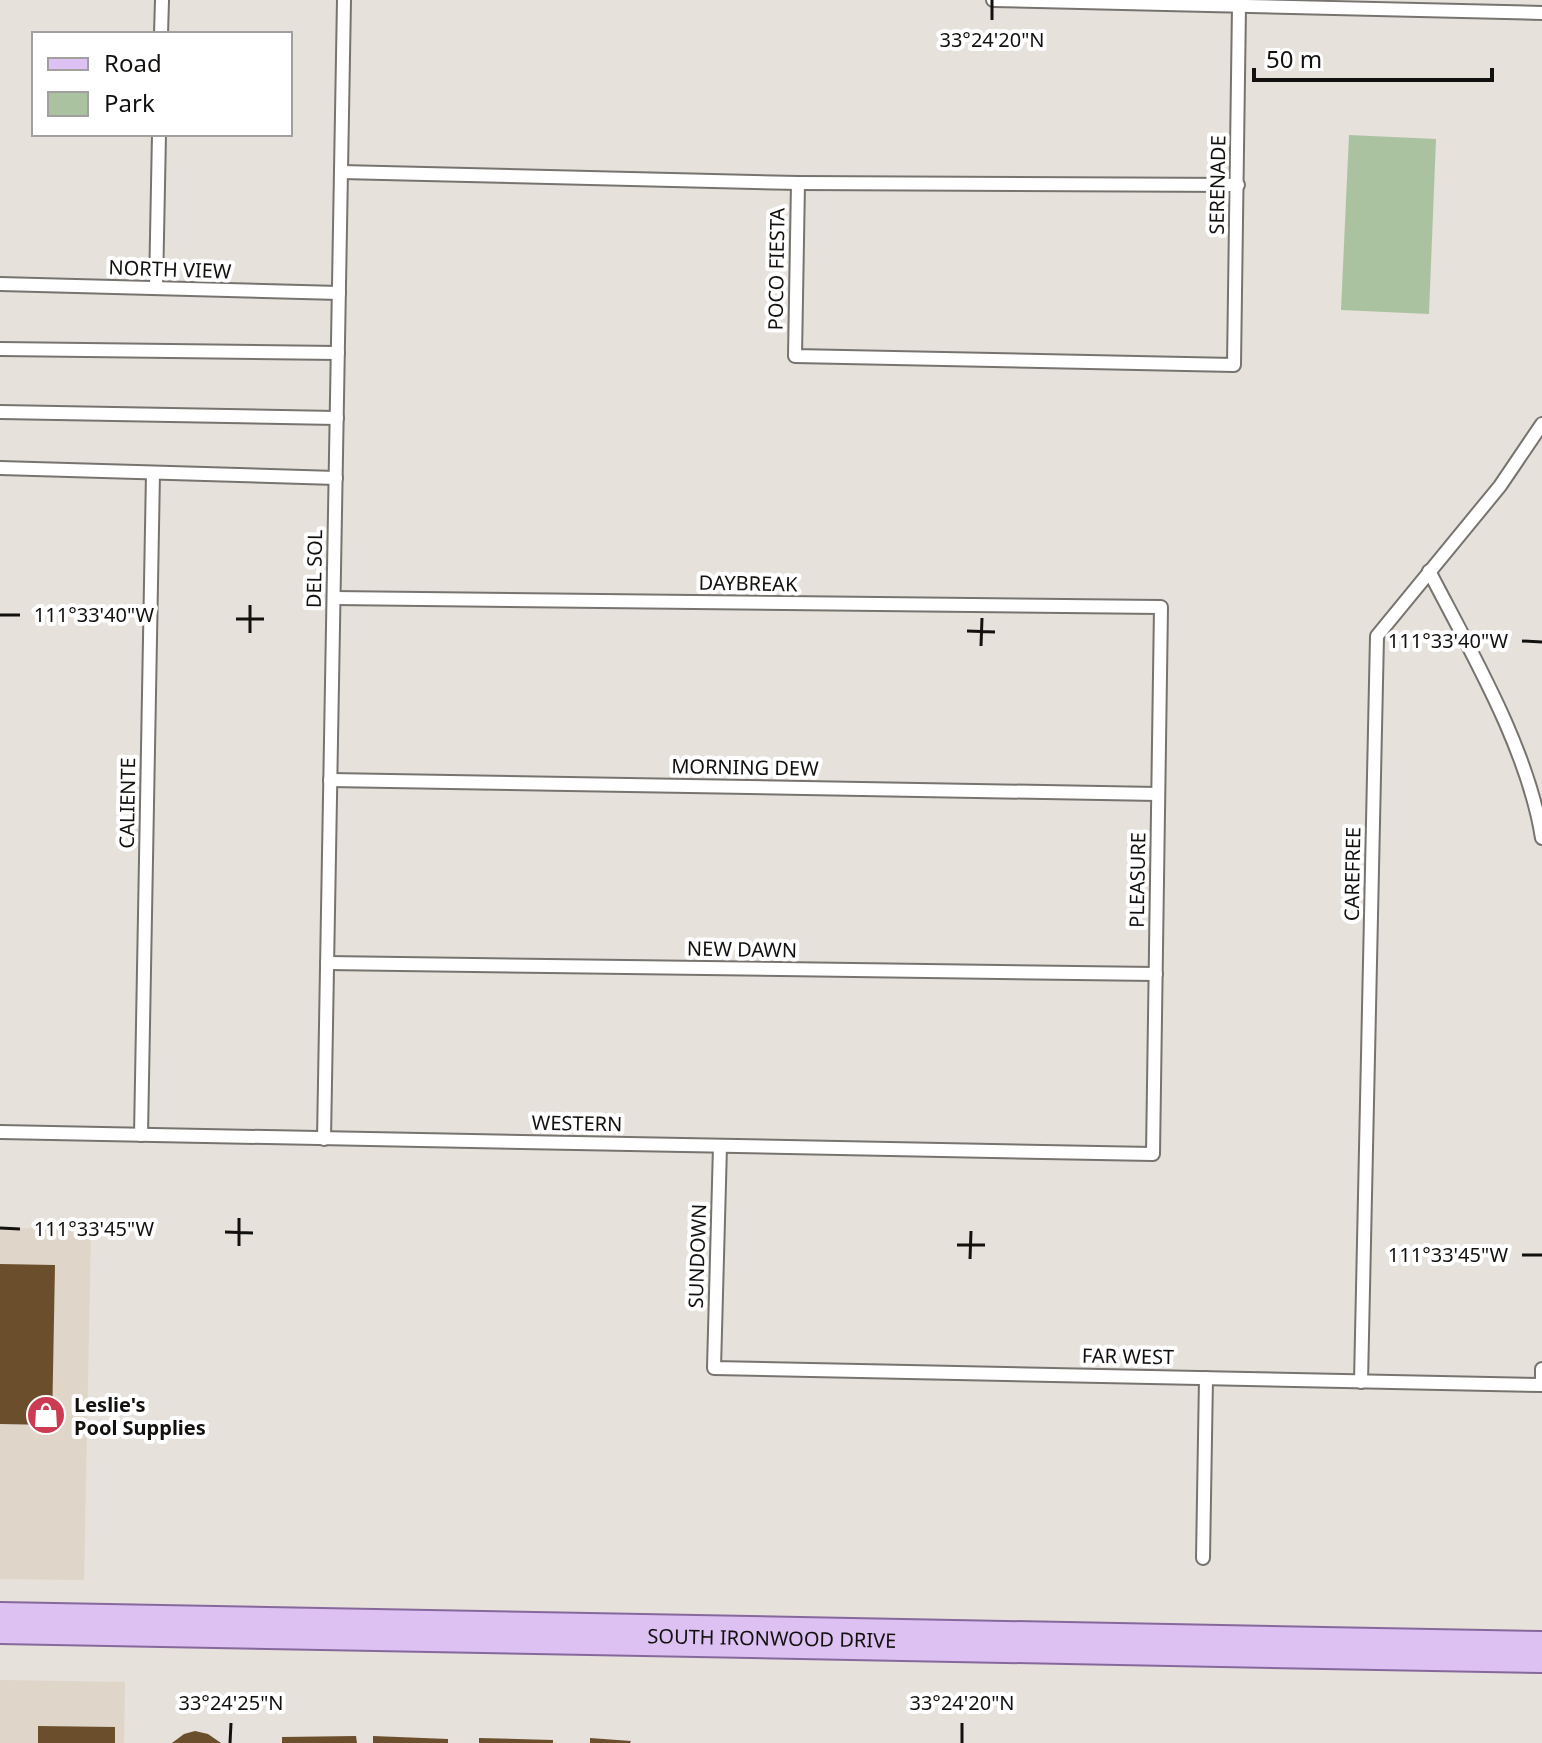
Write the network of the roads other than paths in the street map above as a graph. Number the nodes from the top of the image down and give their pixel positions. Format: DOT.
graph roads {
  1 [pos="162,0"];
  2 [pos="344,0"];
  3 [pos="993,0"];
  4 [pos="1239,6"];
  5 [pos="1542,13"];
  6 [pos="161,32"];
  7 [pos="159,136"];
  8 [pos="341,172"];
  9 [pos="798,183"];
  10 [pos="1238,185"];
  11 [pos="0,284"];
  12 [pos="156,288"];
  13 [pos="339,293"];
  14 [pos="0,349"];
  15 [pos="338,353"];
  16 [pos="1234,365"];
  17 [pos="0,412"];
  18 [pos="337,418"];
  19 [pos="1542,424"];
  20 [pos="0,468"];
  21 [pos="153,473"];
  22 [pos="336,478"];
  23 [pos="1429,571"];
  24 [pos="334,598"];
  25 [pos="1161,607"];
  26 [pos="330,780"];
  27 [pos="1158,794"];
  28 [pos="1542,838"];
  29 [pos="327,963"];
  30 [pos="1156,974"];
  31 [pos="0,1132"];
  32 [pos="141,1135"];
  33 [pos="324,1139"];
  34 [pos="720,1146"];
  35 [pos="1153,1154"];
  36 [pos="714,1368"];
  37 [pos="1542,1369"];
  38 [pos="1206,1378"];
  39 [pos="1361,1382"];
  40 [pos="1542,1385"];
  41 [pos="1203,1558"];
  42 [pos="0,1623"];
  43 [pos="1542,1652"];
  1 -- 6 [label="lane"];
  2 -- 8 [label="lane, DEL SOL"];
  3 -- 4 [label="lane"];
  4 -- 5 [label="lane"];
  4 -- 10 [label="lane, SERENADE"];
  7 -- 12 [label="lane"];
  8 -- 9 [label="lane"];
  8 -- 13 [label="lane, DEL SOL"];
  9 -- 10 [label="lane, POCO FIESTA"];
  9 -- 16 [label="lane, POCO FIESTA"];
  10 -- 16 [label="lane, SERENADE"];
  11 -- 12 [label="lane, NORTH VIEW"];
  12 -- 13 [label="lane, NORTH VIEW"];
  13 -- 15 [label="lane, DEL SOL"];
  14 -- 15 [label="lane"];
  15 -- 18 [label="lane, DEL SOL"];
  17 -- 18 [label="lane"];
  18 -- 22 [label="lane, DEL SOL"];
  19 -- 23 [label="lane, CAREFREE"];
  20 -- 21 [label="lane"];
  21 -- 22 [label="lane"];
  21 -- 32 [label="lane, CALIENTE"];
  22 -- 24 [label="lane, DEL SOL"];
  23 -- 28 [label="lane"];
  23 -- 39 [label="lane, CAREFREE"];
  24 -- 25 [label="lane, DAYBREAK"];
  24 -- 26 [label="lane, DEL SOL"];
  25 -- 27 [label="lane, PLEASURE"];
  26 -- 27 [label="lane, MORNING DEW"];
  26 -- 29 [label="lane, DEL SOL"];
  27 -- 30 [label="lane, PLEASURE"];
  29 -- 30 [label="lane, NEW DAWN"];
  29 -- 33 [label="lane, DEL SOL"];
  30 -- 35 [label="lane, PLEASURE"];
  31 -- 32 [label="lane, WESTERN"];
  32 -- 33 [label="lane, WESTERN"];
  33 -- 34 [label="lane, WESTERN"];
  34 -- 35 [label="lane, WESTERN"];
  34 -- 36 [label="lane, SUNDOWN"];
  36 -- 38 [label="lane, FAR WEST"];
  37 -- 40 [label="lane"];
  38 -- 39 [label="lane, FAR WEST"];
  38 -- 41 [label="lane"];
  39 -- 40 [label="lane, FAR WEST"];
  42 -- 43 [label="main road, SOUTH IRONWOOD DRIVE"];
}
